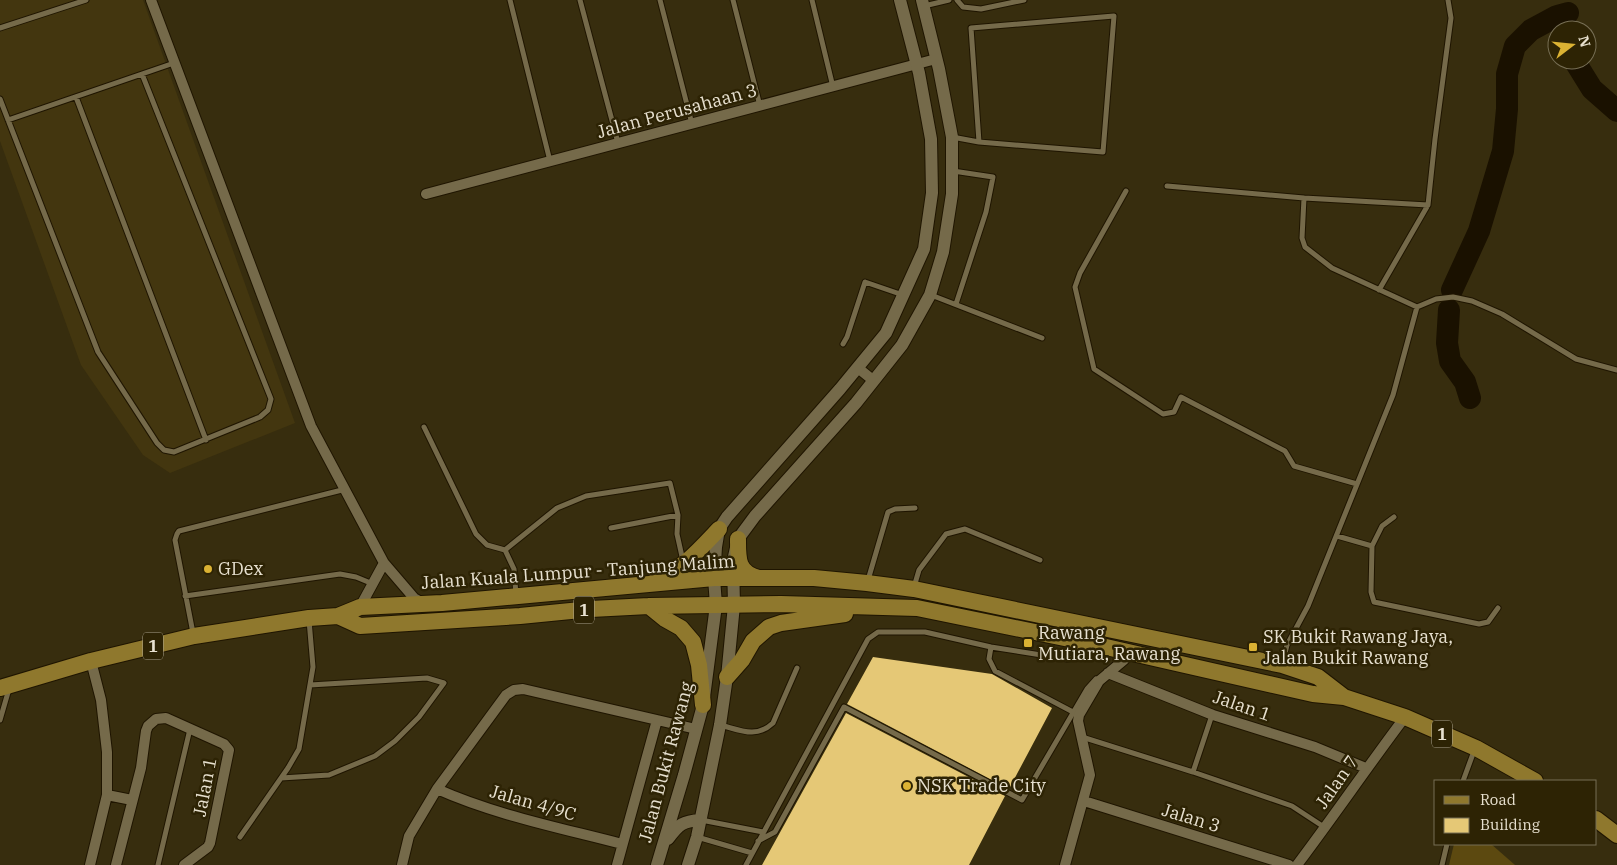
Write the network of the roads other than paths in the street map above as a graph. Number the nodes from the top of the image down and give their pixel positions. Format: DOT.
graph roads {
  1 [pos="86,0"];
  2 [pos="151,0"];
  3 [pos="510,0"];
  4 [pos="580,0"];
  5 [pos="660,0"];
  6 [pos="733,0"];
  7 [pos="812,0"];
  8 [pos="900,0"];
  9 [pos="949,0"];
  10 [pos="957,0"];
  11 [pos="1024,0"];
  12 [pos="1448,0"];
  13 [pos="923,3"];
  14 [pos="0,28"];
  15 [pos="936,59"];
  16 [pos="175,63"];
  17 [pos="917,65"];
  18 [pos="142,74"];
  19 [pos="834,86"];
  20 [pos="76,97"];
  21 [pos="0,99"];
  22 [pos="760,106"];
  23 [pos="8,120"];
  24 [pos="692,124"];
  25 [pos="952,137"];
  26 [pos="979,142"];
  27 [pos="618,143"];
  28 [pos="550,161"];
  29 [pos="952,171"];
  30 [pos="1167,186"];
  31 [pos="1126,191"];
  32 [pos="426,194"];
  33 [pos="1304,198"];
  34 [pos="1428,205"];
  35 [pos="1379,290"];
  36 [pos="904,295"];
  37 [pos="930,295"];
  38 [pos="956,304"];
  39 [pos="1417,308"];
  40 [pos="1042,338"];
  41 [pos="844,344"];
  42 [pos="858,368"];
  43 [pos="1617,370"];
  44 [pos="874,381"];
  45 [pos="424,427"];
  46 [pos="206,440"];
  47 [pos="1357,484"];
  48 [pos="346,489"];
  49 [pos="915,508"];
  50 [pos="678,515"];
  51 [pos="1394,517"];
  52 [pos="611,528"];
  53 [pos="719,529"];
  54 [pos="1337,536"];
  55 [pos="738,539"];
  56 [pos="1372,546"];
  57 [pos="505,550"];
  58 [pos="1040,560"];
  59 [pos="384,562"];
  60 [pos="683,564"];
  61 [pos="714,578"];
  62 [pos="734,579"];
  63 [pos="768,579"];
  64 [pos="867,583"];
  65 [pos="373,584"];
  66 [pos="643,585"];
  67 [pos="914,590"];
  68 [pos="516,595"];
  69 [pos="185,596"];
  70 [pos="424,603"];
  71 [pos="716,605"];
  72 [pos="734,605"];
  73 [pos="649,606"];
  74 [pos="360,607"];
  75 [pos="916,608"];
  76 [pos="1498,608"];
  77 [pos="338,616"];
  78 [pos="309,618"];
  79 [pos="194,636"];
  80 [pos="1084,642"];
  81 [pos="991,647"];
  82 [pos="1127,660"];
  83 [pos="91,661"];
  84 [pos="1282,665"];
  85 [pos="797,668"];
  86 [pos="1175,670"];
  87 [pos="1206,670"];
  88 [pos="1108,673"];
  89 [pos="728,677"];
  90 [pos="310,685"];
  91 [pos="5,686"];
  92 [pos="1344,697"];
  93 [pos="703,705"];
  94 [pos="1073,712"];
  95 [pos="1212,715"];
  96 [pos="1405,718"];
  97 [pos="0,720"];
  98 [pos="657,720"];
  99 [pos="720,725"];
  100 [pos="190,729"];
  101 [pos="696,729"];
  102 [pos="1082,737"];
  103 [pos="1476,748"];
  104 [pos="1366,768"];
  105 [pos="1193,772"];
  106 [pos="281,778"];
  107 [pos="1463,780"];
  108 [pos="1533,780"];
  109 [pos="437,789"];
  110 [pos="107,795"];
  111 [pos="132,800"];
  112 [pos="1084,801"];
  113 [pos="701,820"];
  114 [pos="1597,820"];
  115 [pos="1325,828"];
  116 [pos="763,832"];
  117 [pos="1617,835"];
  118 [pos="240,837"];
  119 [pos="697,837"];
  120 [pos="758,841"];
  121 [pos="622,844"];
  122 [pos="1446,845"];
  123 [pos="663,847"];
  124 [pos="752,853"];
  125 [pos="90,865"];
  126 [pos="116,865"];
  127 [pos="158,865"];
  128 [pos="184,865"];
  129 [pos="402,865"];
  130 [pos="617,865"];
  131 [pos="657,865"];
  132 [pos="688,865"];
  133 [pos="746,865"];
  134 [pos="1065,865"];
  135 [pos="1289,865"];
  136 [pos="1297,865"];
  137 [pos="1442,865"];
  1 -- 14 [label="lane"];
  2 -- 16 [label="street"];
  3 -- 28 [label="lane"];
  4 -- 27 [label="lane"];
  5 -- 24 [label="lane"];
  6 -- 22 [label="lane"];
  7 -- 19 [label="lane"];
  8 -- 17 [label="street"];
  9 -- 13 [label="lane"];
  10 -- 11 [label="lane"];
  12 -- 34 [label="lane"];
  13 -- 15 [label="street"];
  15 -- 17 [label="street, Jalan Perusahaan 3"];
  15 -- 25 [label="street"];
  16 -- 18 [label="lane"];
  16 -- 48 [label="street"];
  17 -- 19 [label="street, Jalan Perusahaan 3"];
  17 -- 36 [label="street"];
  18 -- 20 [label="lane"];
  18 -- 46 [label="lane"];
  19 -- 22 [label="street, Jalan Perusahaan 3"];
  20 -- 23 [label="lane"];
  20 -- 46 [label="lane"];
  21 -- 23 [label="lane"];
  22 -- 24 [label="street, Jalan Perusahaan 3"];
  23 -- 46 [label="lane"];
  24 -- 27 [label="street, Jalan Perusahaan 3"];
  25 -- 26 [label="lane"];
  25 -- 29 [label="street"];
  26 -- 26 [label="lane"];
  27 -- 28 [label="street, Jalan Perusahaan 3"];
  28 -- 32 [label="street, Jalan Perusahaan 3"];
  29 -- 37 [label="street"];
  29 -- 38 [label="lane"];
  30 -- 33 [label="lane"];
  31 -- 47 [label="lane"];
  33 -- 34 [label="lane"];
  33 -- 35 [label="lane"];
  34 -- 35 [label="lane"];
  35 -- 39 [label="lane"];
  36 -- 41 [label="lane"];
  36 -- 42 [label="street"];
  37 -- 38 [label="lane"];
  37 -- 44 [label="street"];
  38 -- 40 [label="lane"];
  39 -- 43 [label="lane"];
  39 -- 47 [label="lane"];
  42 -- 44 [label="street"];
  42 -- 53 [label="street"];
  44 -- 55 [label="street"];
  45 -- 57 [label="lane"];
  47 -- 54 [label="lane"];
  48 -- 59 [label="street"];
  48 -- 69 [label="lane"];
  49 -- 64 [label="lane"];
  50 -- 52 [label="lane"];
  50 -- 57 [label="lane"];
  50 -- 60 [label="lane"];
  51 -- 56 [label="lane"];
  53 -- 60 [label="main road"];
  53 -- 61 [label="street, Jalan Bukit Rawang"];
  54 -- 56 [label="lane"];
  54 -- 84 [label="lane"];
  55 -- 62 [label="street"];
  55 -- 63 [label="main road"];
  56 -- 76 [label="lane"];
  57 -- 68 [label="lane"];
  58 -- 67 [label="lane"];
  59 -- 65 [label="street"];
  59 -- 70 [label="street"];
  60 -- 66 [label="main road"];
  61 -- 62 [label="main road, Jalan Kuala Lumpur - Tanjung Malim / 1"];
  61 -- 66 [label="main road, Jalan Kuala Lumpur - Tanjung Malim / 1"];
  61 -- 71 [label="street, Jalan Bukit Rawang"];
  62 -- 63 [label="main road, Jalan Kuala Lumpur - Tanjung Malim / 1"];
  62 -- 72 [label="street"];
  63 -- 64 [label="main road, Jalan Kuala Lumpur - Tanjung Malim / 1"];
  64 -- 67 [label="main road, Jalan Kuala Lumpur - Tanjung Malim / 1"];
  65 -- 69 [label="lane"];
  65 -- 74 [label="street"];
  66 -- 68 [label="main road, Jalan Kuala Lumpur - Tanjung Malim / 1"];
  67 -- 84 [label="main road, Jalan Kuala Lumpur - Tanjung Malim / 1"];
  68 -- 70 [label="main road, Jalan Kuala Lumpur - Tanjung Malim / 1"];
  69 -- 79 [label="lane"];
  70 -- 74 [label="main road, Jalan Kuala Lumpur - Tanjung Malim / 1"];
  71 -- 72 [label="main road, Jalan Kuala Lumpur - Tanjung Malim / 1"];
  71 -- 73 [label="main road, Jalan Kuala Lumpur - Tanjung Malim / 1"];
  71 -- 93 [label="street, Jalan Bukit Rawang"];
  72 -- 75 [label="main road, Jalan Kuala Lumpur - Tanjung Malim / 1"];
  72 -- 89 [label="street"];
  73 -- 77 [label="main road, Jalan Kuala Lumpur - Tanjung Malim / 1"];
  73 -- 93 [label="main road"];
  74 -- 77 [label="main road, Jalan Kuala Lumpur - Tanjung Malim / 1"];
  75 -- 80 [label="main road, Jalan Kuala Lumpur - Tanjung Malim / 1"];
  75 -- 89 [label="main road"];
  77 -- 78 [label="main road, Jalan Kuala Lumpur - Tanjung Malim / 1"];
  78 -- 79 [label="main road, Jalan Kuala Lumpur - Tanjung Malim / 1"];
  78 -- 90 [label="lane"];
  79 -- 83 [label="main road, Jalan Kuala Lumpur - Tanjung Malim / 1"];
  80 -- 81 [label="lane"];
  80 -- 87 [label="main road, Jalan Kuala Lumpur - Tanjung Malim / 1"];
  81 -- 94 [label="lane"];
  81 -- 116 [label="lane"];
  82 -- 88 [label="street"];
  82 -- 94 [label="lane"];
  83 -- 91 [label="main road, Jalan Kuala Lumpur - Tanjung Malim / 1"];
  83 -- 110 [label="street"];
  84 -- 92 [label="main road, Jalan Kuala Lumpur - Tanjung Malim / 1"];
  85 -- 99 [label="lane"];
  86 -- 87 [label="lane"];
  87 -- 92 [label="main road, Jalan Kuala Lumpur - Tanjung Malim / 1"];
  88 -- 95 [label="street, Jalan 1"];
  88 -- 102 [label="street"];
  89 -- 99 [label="street"];
  90 -- 106 [label="lane"];
  90 -- 106 [label="lane"];
  91 -- 97 [label="lane"];
  92 -- 96 [label="main road, Jalan Kuala Lumpur - Tanjung Malim / 1"];
  93 -- 101 [label="street, Jalan Bukit Rawang"];
  94 -- 120 [label="lane"];
  95 -- 104 [label="street, Jalan 1"];
  95 -- 105 [label="lane"];
  96 -- 103 [label="main road, Jalan Kuala Lumpur - Tanjung Malim / 1"];
  96 -- 104 [label="street, Jalan 7"];
  98 -- 101 [label="street"];
  98 -- 109 [label="street"];
  98 -- 121 [label="street"];
  99 -- 113 [label="street"];
  100 -- 111 [label="street, Jalan 1"];
  100 -- 127 [label="lane"];
  100 -- 128 [label="street, Jalan 1"];
  101 -- 123 [label="street, Jalan Bukit Rawang"];
  102 -- 105 [label="lane"];
  102 -- 112 [label="street"];
  103 -- 107 [label="lane"];
  103 -- 108 [label="main road, Jalan Kuala Lumpur - Tanjung Malim / 1"];
  104 -- 115 [label="street, Jalan 7"];
  105 -- 115 [label="lane"];
  106 -- 118 [label="lane"];
  109 -- 121 [label="street, Jalan 4/9C"];
  109 -- 129 [label="street"];
  110 -- 111 [label="street"];
  110 -- 125 [label="street"];
  111 -- 126 [label="street, Jalan 1"];
  112 -- 134 [label="street"];
  112 -- 135 [label="street, Jalan 3"];
  113 -- 116 [label="lane"];
  113 -- 119 [label="street"];
  113 -- 123 [label="street"];
  114 -- 117 [label="main road"];
  115 -- 136 [label="street, Jalan 7"];
  116 -- 120 [label="lane"];
  119 -- 124 [label="lane"];
  119 -- 132 [label="street"];
  120 -- 124 [label="lane"];
  121 -- 130 [label="street"];
  122 -- 137 [label="lane"];
  123 -- 131 [label="street, Jalan Bukit Rawang"];
  124 -- 133 [label="lane"];
}
